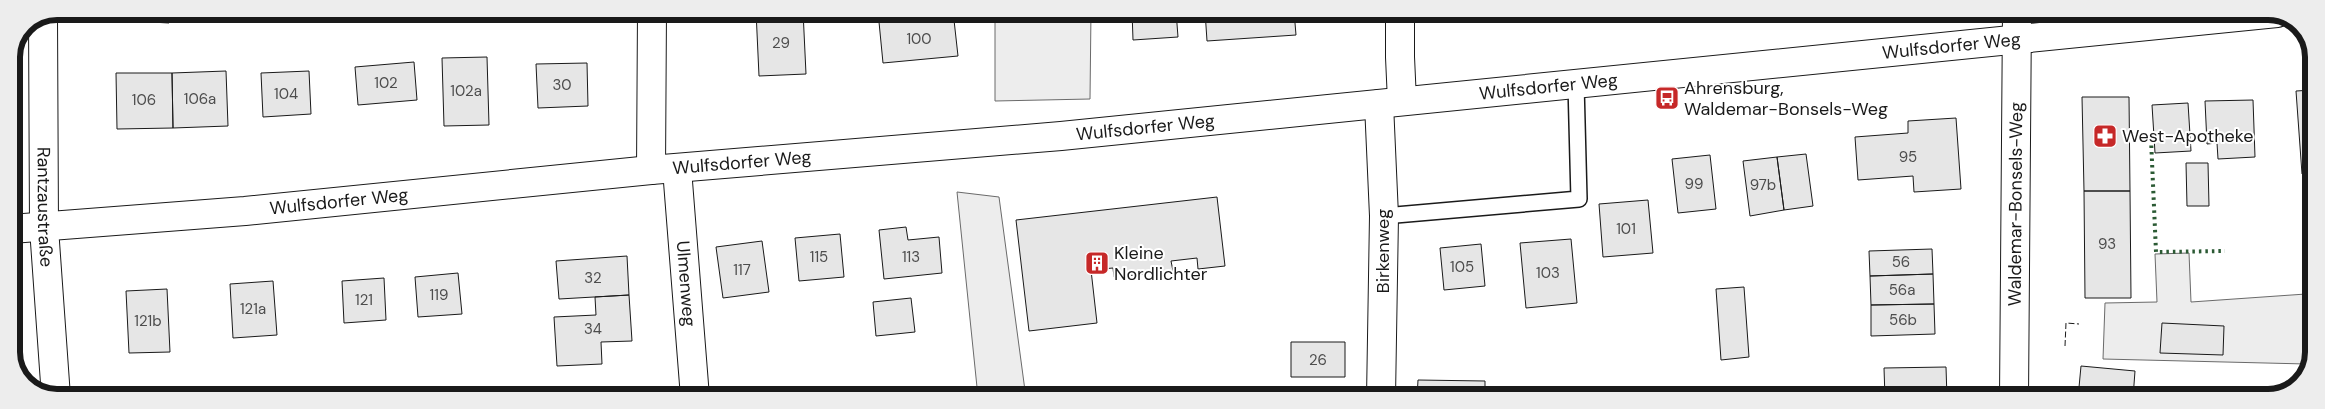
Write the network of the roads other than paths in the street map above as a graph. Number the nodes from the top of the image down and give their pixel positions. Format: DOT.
graph roads {
  1 [pos="652,20"];
  2 [pos="1400,20"];
  3 [pos="2017,20"];
  4 [pos="2209,20"];
  5 [pos="43,23"];
  6 [pos="2016,40"];
  7 [pos="1576,84"];
  8 [pos="1391,103"];
  9 [pos="677,169"];
  10 [pos="651,170"];
  11 [pos="1384,216"];
  12 [pos="44,228"];
  13 [pos="20,229"];
  14 [pos="55,389"];
  15 [pos="695,389"];
  16 [pos="1381,389"];
  17 [pos="2014,389"];
  1 -- 10 [label="street"];
  2 -- 8 [label="street, Birkenweg"];
  3 -- 6 [label="street, Waldemar-Bonsels-Weg"];
  4 -- 6 [label="street, Wulfsdorfer Weg"];
  5 -- 12 [label="street, Rantzaustraße"];
  6 -- 7 [label="street, Wulfsdorfer Weg"];
  6 -- 17 [label="street, Waldemar-Bonsels-Weg"];
  7 -- 8 [label="street, Wulfsdorfer Weg"];
  7 -- 11 [label="lane"];
  8 -- 9 [label="street, Wulfsdorfer Weg"];
  8 -- 11 [label="street, Birkenweg"];
  9 -- 10 [label="street, Wulfsdorfer Weg"];
  9 -- 15 [label="street, Ulmenweg"];
  10 -- 12 [label="street, Wulfsdorfer Weg"];
  11 -- 16 [label="street, Birkenweg"];
  12 -- 13 [label="street, Wulfsdorfer Weg"];
  12 -- 14 [label="street, Rantzaustraße"];
}
